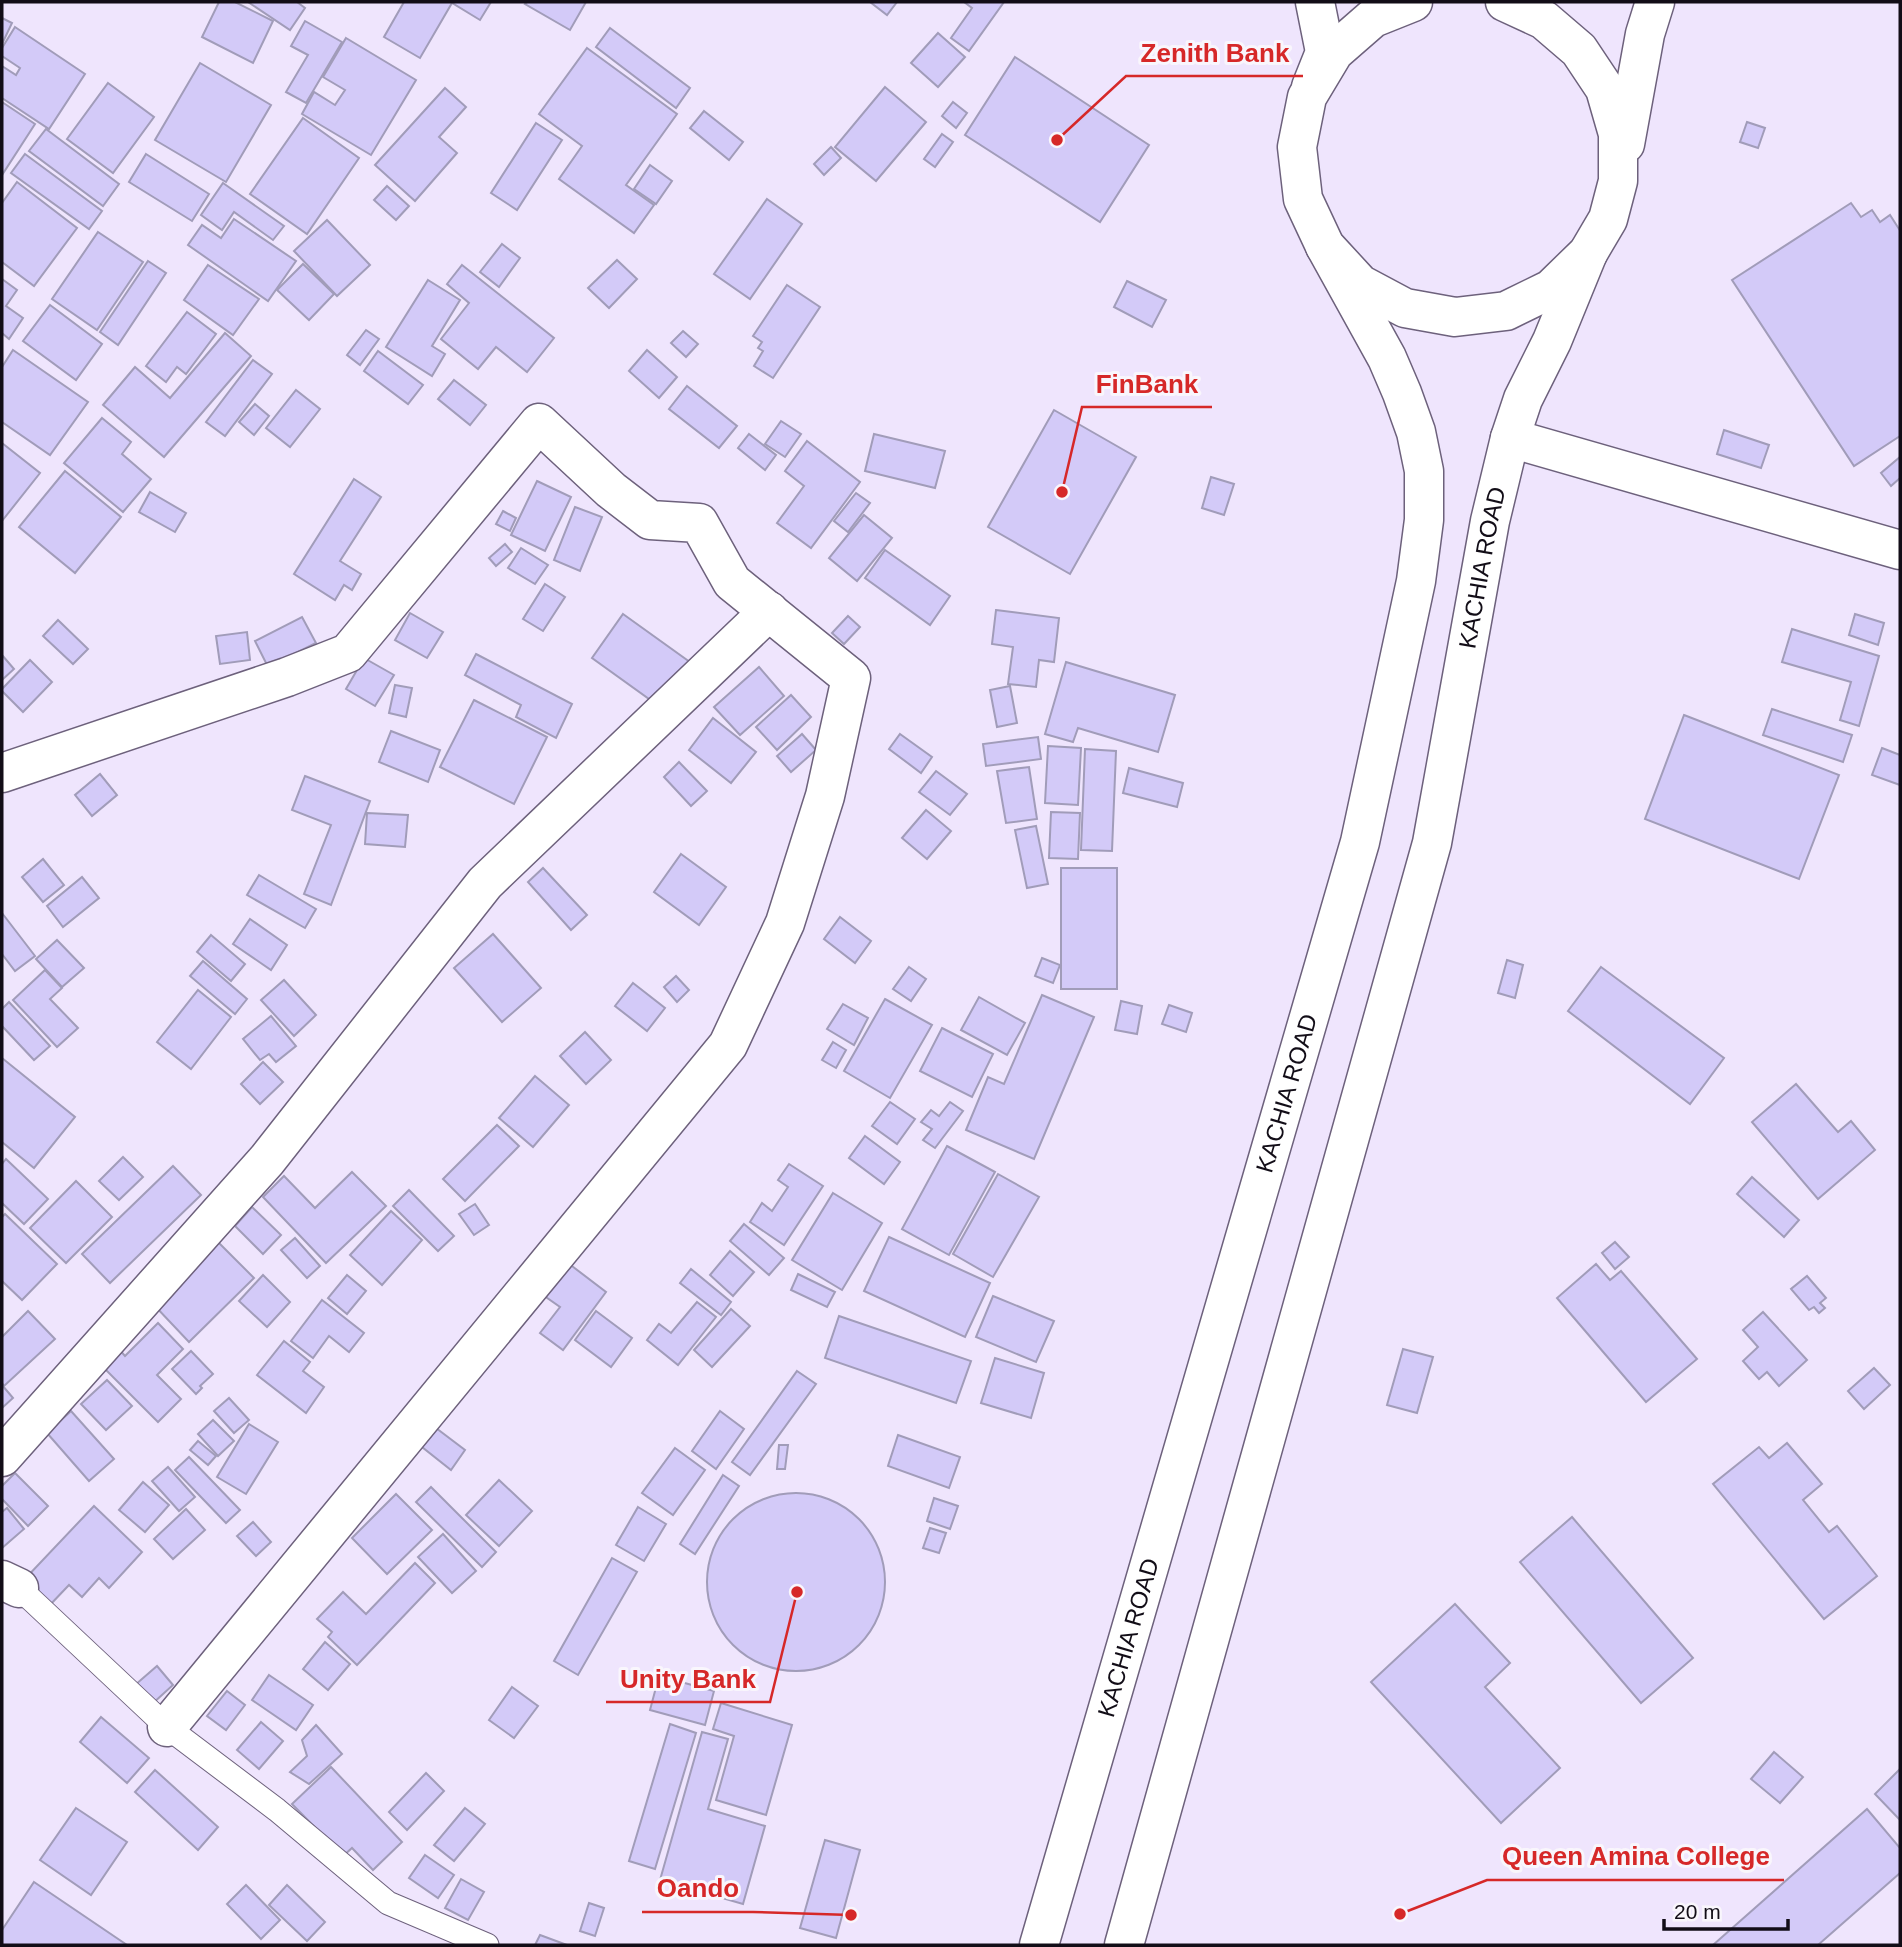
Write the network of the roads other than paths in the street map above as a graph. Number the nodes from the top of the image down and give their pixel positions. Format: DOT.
graph roads {
  1 [pos="1315,2"];
  2 [pos="1413,2"];
  3 [pos="1505,2"];
  4 [pos="1655,2"];
  5 [pos="1307,97"];
  6 [pos="1618,181"];
  7 [pos="1325,246"];
  8 [pos="1588,253"];
  9 [pos="1510,438"];
  10 [pos="1900,550"];
  11 [pos="769,611"];
  12 [pos="2,773"];
  13 [pos="2,1457"];
  14 [pos="11,1584"];
  15 [pos="167,1727"];
  16 [pos="486,1945"];
  17 [pos="1039,1945"];
  18 [pos="1124,1945"];
  1 -- 5 [label="main road"];
  2 -- 5 [label="main road"];
  3 -- 6 [label="main road"];
  4 -- 6 [label="main road"];
  5 -- 7 [label="main road"];
  6 -- 8 [label="main road"];
  7 -- 8 [label="main road"];
  7 -- 17 [label="main road, KACHIA ROAD"];
  8 -- 9 [label="main road, KACHIA ROAD"];
  9 -- 10 [label="main road"];
  9 -- 18 [label="main road, KACHIA ROAD"];
  11 -- 12 [label="main road"];
  11 -- 13 [label="main road"];
  11 -- 15 [label="main road"];
  14 -- 15 [label="lane"];
  15 -- 16 [label="lane"];
}
